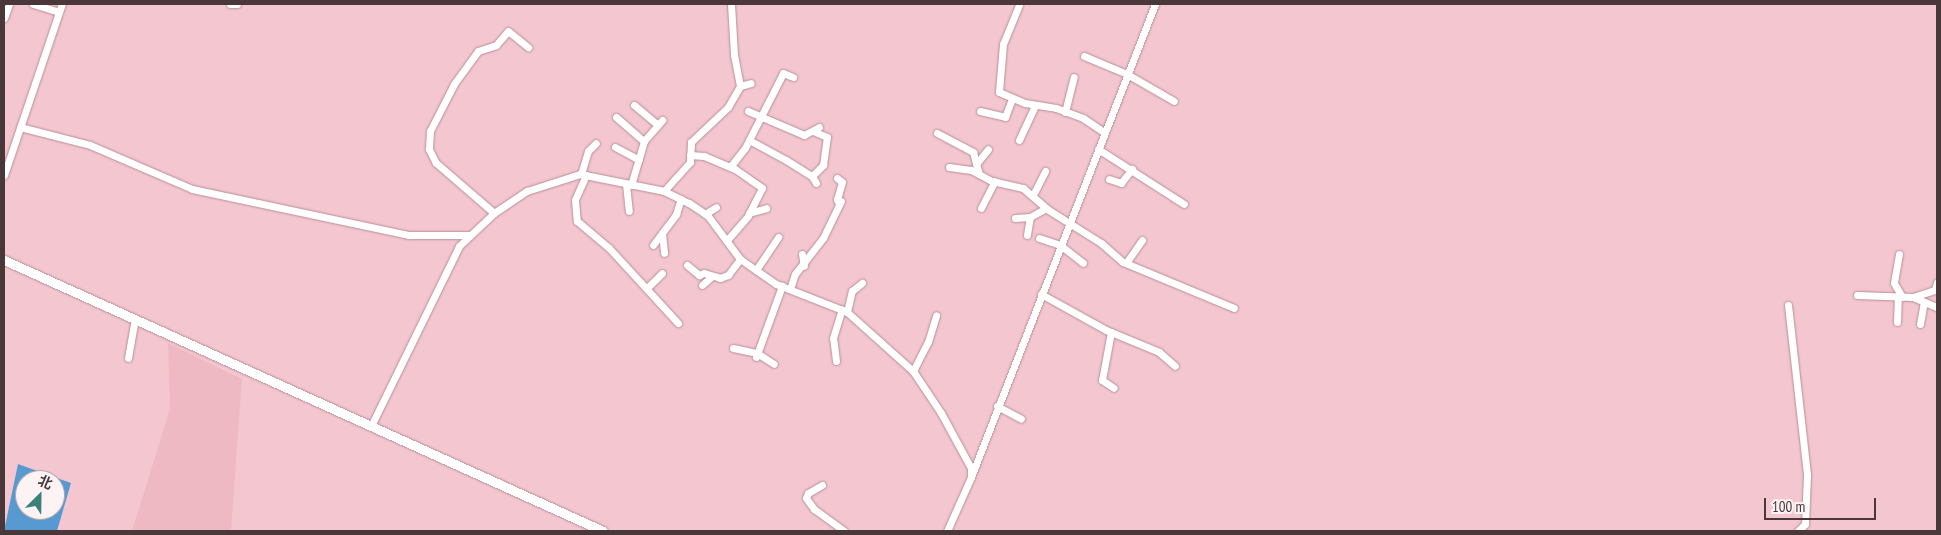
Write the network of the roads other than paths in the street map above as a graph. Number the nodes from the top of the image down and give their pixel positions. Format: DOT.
graph roads {
  1 [pos="9,4"];
  2 [pos="33,4"];
  3 [pos="62,4"];
  4 [pos="230,4"];
  5 [pos="238,4"];
  6 [pos="731,4"];
  7 [pos="1155,4"];
  8 [pos="1019,5"];
  9 [pos="59,12"];
  10 [pos="4,18"];
  11 [pos="528,47"];
  12 [pos="1084,56"];
  13 [pos="1127,74"];
  14 [pos="1074,77"];
  15 [pos="792,78"];
  16 [pos="751,83"];
  17 [pos="740,86"];
  18 [pos="1012,99"];
  19 [pos="1174,101"];
  20 [pos="634,105"];
  21 [pos="1035,105"];
  22 [pos="748,111"];
  23 [pos="980,111"];
  24 [pos="1065,112"];
  25 [pos="762,117"];
  26 [pos="616,118"];
  27 [pos="20,127"];
  28 [pos="1104,132"];
  29 [pos="937,133"];
  30 [pos="749,140"];
  31 [pos="1019,140"];
  32 [pos="644,141"];
  33 [pos="596,143"];
  34 [pos="615,147"];
  35 [pos="988,149"];
  36 [pos="1098,149"];
  37 [pos="690,154"];
  38 [pos="638,160"];
  39 [pos="977,162"];
  40 [pos="730,167"];
  41 [pos="949,167"];
  42 [pos="1132,169"];
  43 [pos="971,170"];
  44 [pos="1045,171"];
  45 [pos="979,174"];
  46 [pos="4,175"];
  47 [pos="584,175"];
  48 [pos="837,178"];
  49 [pos="1109,178"];
  50 [pos="994,181"];
  51 [pos="629,185"];
  52 [pos="664,191"];
  53 [pos="1033,195"];
  54 [pos="681,199"];
  55 [pos="1184,204"];
  56 [pos="716,207"];
  57 [pos="766,208"];
  58 [pos="981,208"];
  59 [pos="1046,208"];
  60 [pos="630,211"];
  61 [pos="494,213"];
  62 [pos="750,213"];
  63 [pos="705,214"];
  64 [pos="1030,217"];
  65 [pos="1015,218"];
  66 [pos="1068,224"];
  67 [pos="662,233"];
  68 [pos="1028,235"];
  69 [pos="468,236"];
  70 [pos="778,237"];
  71 [pos="1039,238"];
  72 [pos="1142,240"];
  73 [pos="726,241"];
  74 [pos="654,245"];
  75 [pos="1060,245"];
  76 [pos="664,254"];
  77 [pos="802,254"];
  78 [pos="1899,254"];
  79 [pos="740,259"];
  80 [pos="4,260"];
  81 [pos="1083,263"];
  82 [pos="1126,263"];
  83 [pos="687,265"];
  84 [pos="804,266"];
  85 [pos="756,270"];
  86 [pos="662,273"];
  87 [pos="712,276"];
  88 [pos="1937,282"];
  89 [pos="862,284"];
  90 [pos="702,285"];
  91 [pos="786,287"];
  92 [pos="647,288"];
  93 [pos="1041,294"];
  94 [pos="1857,295"];
  95 [pos="1900,297"];
  96 [pos="1913,297"];
  97 [pos="1924,302"];
  98 [pos="1788,305"];
  99 [pos="1937,307"];
  100 [pos="1234,308"];
  101 [pos="845,310"];
  102 [pos="936,315"];
  103 [pos="135,320"];
  104 [pos="1898,322"];
  105 [pos="678,323"];
  106 [pos="1920,324"];
  107 [pos="1111,332"];
  108 [pos="733,348"];
  109 [pos="756,355"];
  110 [pos="128,358"];
  111 [pos="836,361"];
  112 [pos="774,364"];
  113 [pos="1175,366"];
  114 [pos="913,371"];
  115 [pos="1114,388"];
  116 [pos="997,406"];
  117 [pos="1021,419"];
  118 [pos="371,426"];
  119 [pos="972,477"];
  120 [pos="822,485"];
  121 [pos="603,531"];
  122 [pos="844,531"];
  123 [pos="947,531"];
  124 [pos="1798,531"];
  1 -- 10 [label="street"];
  2 -- 9 [label="street"];
  3 -- 9 [label="street"];
  4 -- 5 [label="street"];
  6 -- 17 [label="street"];
  7 -- 13 [label="street"];
  8 -- 18 [label="street"];
  9 -- 27 [label="street"];
  11 -- 61 [label="street"];
  12 -- 13 [label="street"];
  13 -- 19 [label="street"];
  13 -- 28 [label="street"];
  14 -- 24 [label="street"];
  15 -- 25 [label="street"];
  16 -- 17 [label="street"];
  17 -- 37 [label="street"];
  18 -- 21 [label="street"];
  18 -- 23 [label="street"];
  20 -- 32 [label="street"];
  21 -- 24 [label="street"];
  21 -- 31 [label="street"];
  22 -- 25 [label="street"];
  24 -- 28 [label="street"];
  25 -- 30 [label="street"];
  25 -- 30 [label="street"];
  26 -- 32 [label="street"];
  27 -- 46 [label="street"];
  27 -- 69 [label="street"];
  28 -- 36 [label="street"];
  29 -- 39 [label="street"];
  30 -- 40 [label="street"];
  32 -- 38 [label="street"];
  33 -- 47 [label="street"];
  34 -- 38 [label="street"];
  35 -- 39 [label="street"];
  36 -- 42 [label="street"];
  36 -- 66 [label="street"];
  37 -- 40 [label="street"];
  37 -- 52 [label="street"];
  38 -- 51 [label="street"];
  39 -- 43 [label="street"];
  39 -- 45 [label="street"];
  40 -- 62 [label="street"];
  41 -- 43 [label="street"];
  42 -- 49 [label="street"];
  42 -- 55 [label="street"];
  43 -- 45 [label="street"];
  44 -- 53 [label="street"];
  45 -- 50 [label="street"];
  47 -- 51 [label="street"];
  47 -- 61 [label="street"];
  47 -- 92 [label="street"];
  48 -- 84 [label="street"];
  50 -- 53 [label="street"];
  50 -- 58 [label="street"];
  51 -- 52 [label="street"];
  51 -- 60 [label="street"];
  52 -- 54 [label="street"];
  53 -- 59 [label="street"];
  54 -- 63 [label="street"];
  54 -- 67 [label="street"];
  56 -- 63 [label="street"];
  57 -- 62 [label="street"];
  59 -- 64 [label="street"];
  59 -- 66 [label="street"];
  61 -- 69 [label="street"];
  62 -- 73 [label="street"];
  63 -- 73 [label="street"];
  64 -- 65 [label="street"];
  64 -- 68 [label="street"];
  66 -- 75 [label="street"];
  66 -- 82 [label="street"];
  67 -- 74 [label="street"];
  67 -- 76 [label="street"];
  69 -- 118 [label="street"];
  70 -- 85 [label="street"];
  71 -- 75 [label="street"];
  72 -- 82 [label="street"];
  73 -- 79 [label="street"];
  75 -- 81 [label="street"];
  75 -- 93 [label="street"];
  77 -- 84 [label="street"];
  78 -- 95 [label="street"];
  79 -- 85 [label="street"];
  79 -- 87 [label="street"];
  80 -- 103 [label="street"];
  82 -- 100 [label="street"];
  83 -- 87 [label="street"];
  84 -- 91 [label="street"];
  85 -- 91 [label="street"];
  86 -- 92 [label="street"];
  87 -- 90 [label="street"];
  88 -- 96 [label="street"];
  89 -- 101 [label="street"];
  91 -- 101 [label="street"];
  91 -- 109 [label="street"];
  92 -- 105 [label="street"];
  93 -- 107 [label="street"];
  93 -- 116 [label="street"];
  94 -- 95 [label="street"];
  95 -- 96 [label="street"];
  95 -- 104 [label="street"];
  96 -- 97 [label="street"];
  97 -- 99 [label="street"];
  97 -- 106 [label="street"];
  98 -- 124 [label="street"];
  101 -- 111 [label="street"];
  101 -- 114 [label="street"];
  102 -- 114 [label="street"];
  103 -- 110 [label="street"];
  103 -- 118 [label="street"];
  107 -- 113 [label="street"];
  107 -- 115 [label="street"];
  108 -- 109 [label="street"];
  109 -- 112 [label="street"];
  114 -- 119 [label="street"];
  116 -- 117 [label="street"];
  116 -- 119 [label="street"];
  118 -- 121 [label="street"];
  119 -- 123 [label="street"];
  120 -- 122 [label="street"];
}
